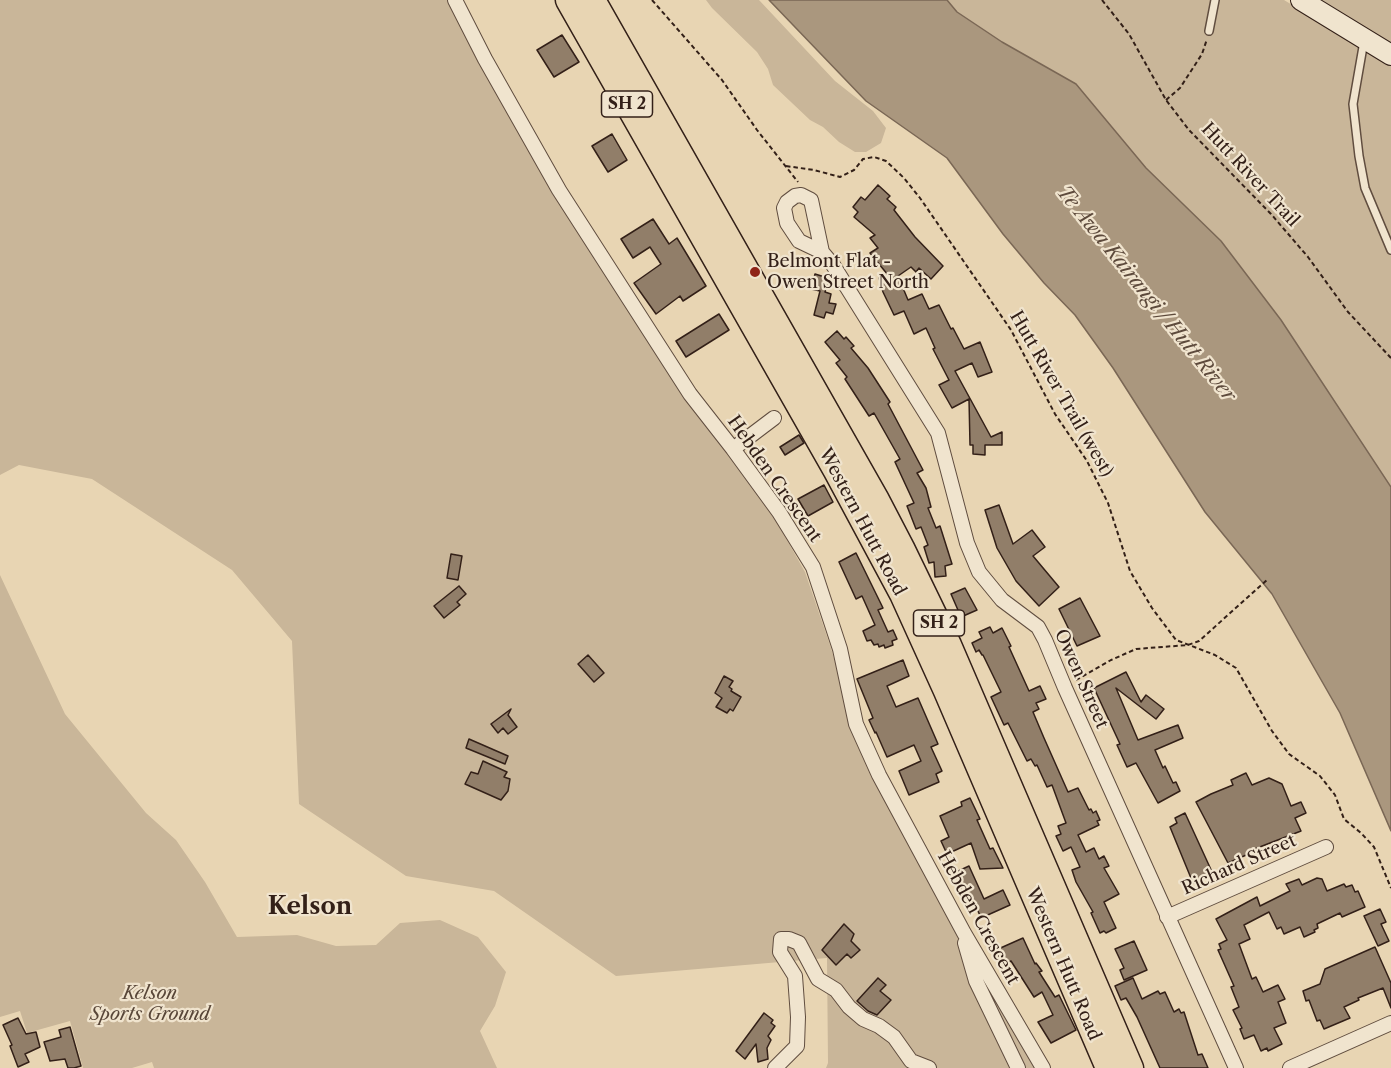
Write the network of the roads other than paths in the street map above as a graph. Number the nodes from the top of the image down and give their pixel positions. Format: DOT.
graph roads {
  1 [pos="455,0"];
  2 [pos="568,0"];
  3 [pos="592,0"];
  4 [pos="1215,0"];
  5 [pos="1301,0"];
  6 [pos="1209,31"];
  7 [pos="1364,39"];
  8 [pos="1391,55"];
  9 [pos="1391,250"];
  10 [pos="822,252"];
  11 [pos="774,418"];
  12 [pos="733,449"];
  13 [pos="1326,847"];
  14 [pos="1167,916"];
  15 [pos="964,933"];
  16 [pos="1391,1023"];
  17 [pos="775,1068"];
  18 [pos="929,1068"];
  19 [pos="1018,1068"];
  20 [pos="1043,1068"];
  21 [pos="1108,1068"];
  22 [pos="1131,1068"];
  23 [pos="1236,1068"];
  24 [pos="1290,1068"];
  1 -- 12 [label="street, Hebden Crescent"];
  2 -- 21 [label="highway, Western Hutt Road / SH 2"];
  3 -- 22 [label="highway, Western Hutt Road / SH 2"];
  4 -- 6 [label="lane"];
  5 -- 7 [label="main road"];
  7 -- 8 [label="main road"];
  7 -- 9 [label="lane"];
  10 -- 10 [label="street"];
  10 -- 14 [label="street, Owen Street"];
  11 -- 12 [label="street"];
  12 -- 15 [label="street, Hebden Crescent"];
  13 -- 14 [label="street, Richard Street"];
  14 -- 23 [label="street, Owen Street"];
  15 -- 19 [label="street"];
  15 -- 20 [label="street, Hebden Crescent"];
  16 -- 24 [label="street"];
  17 -- 18 [label="street"];
}
